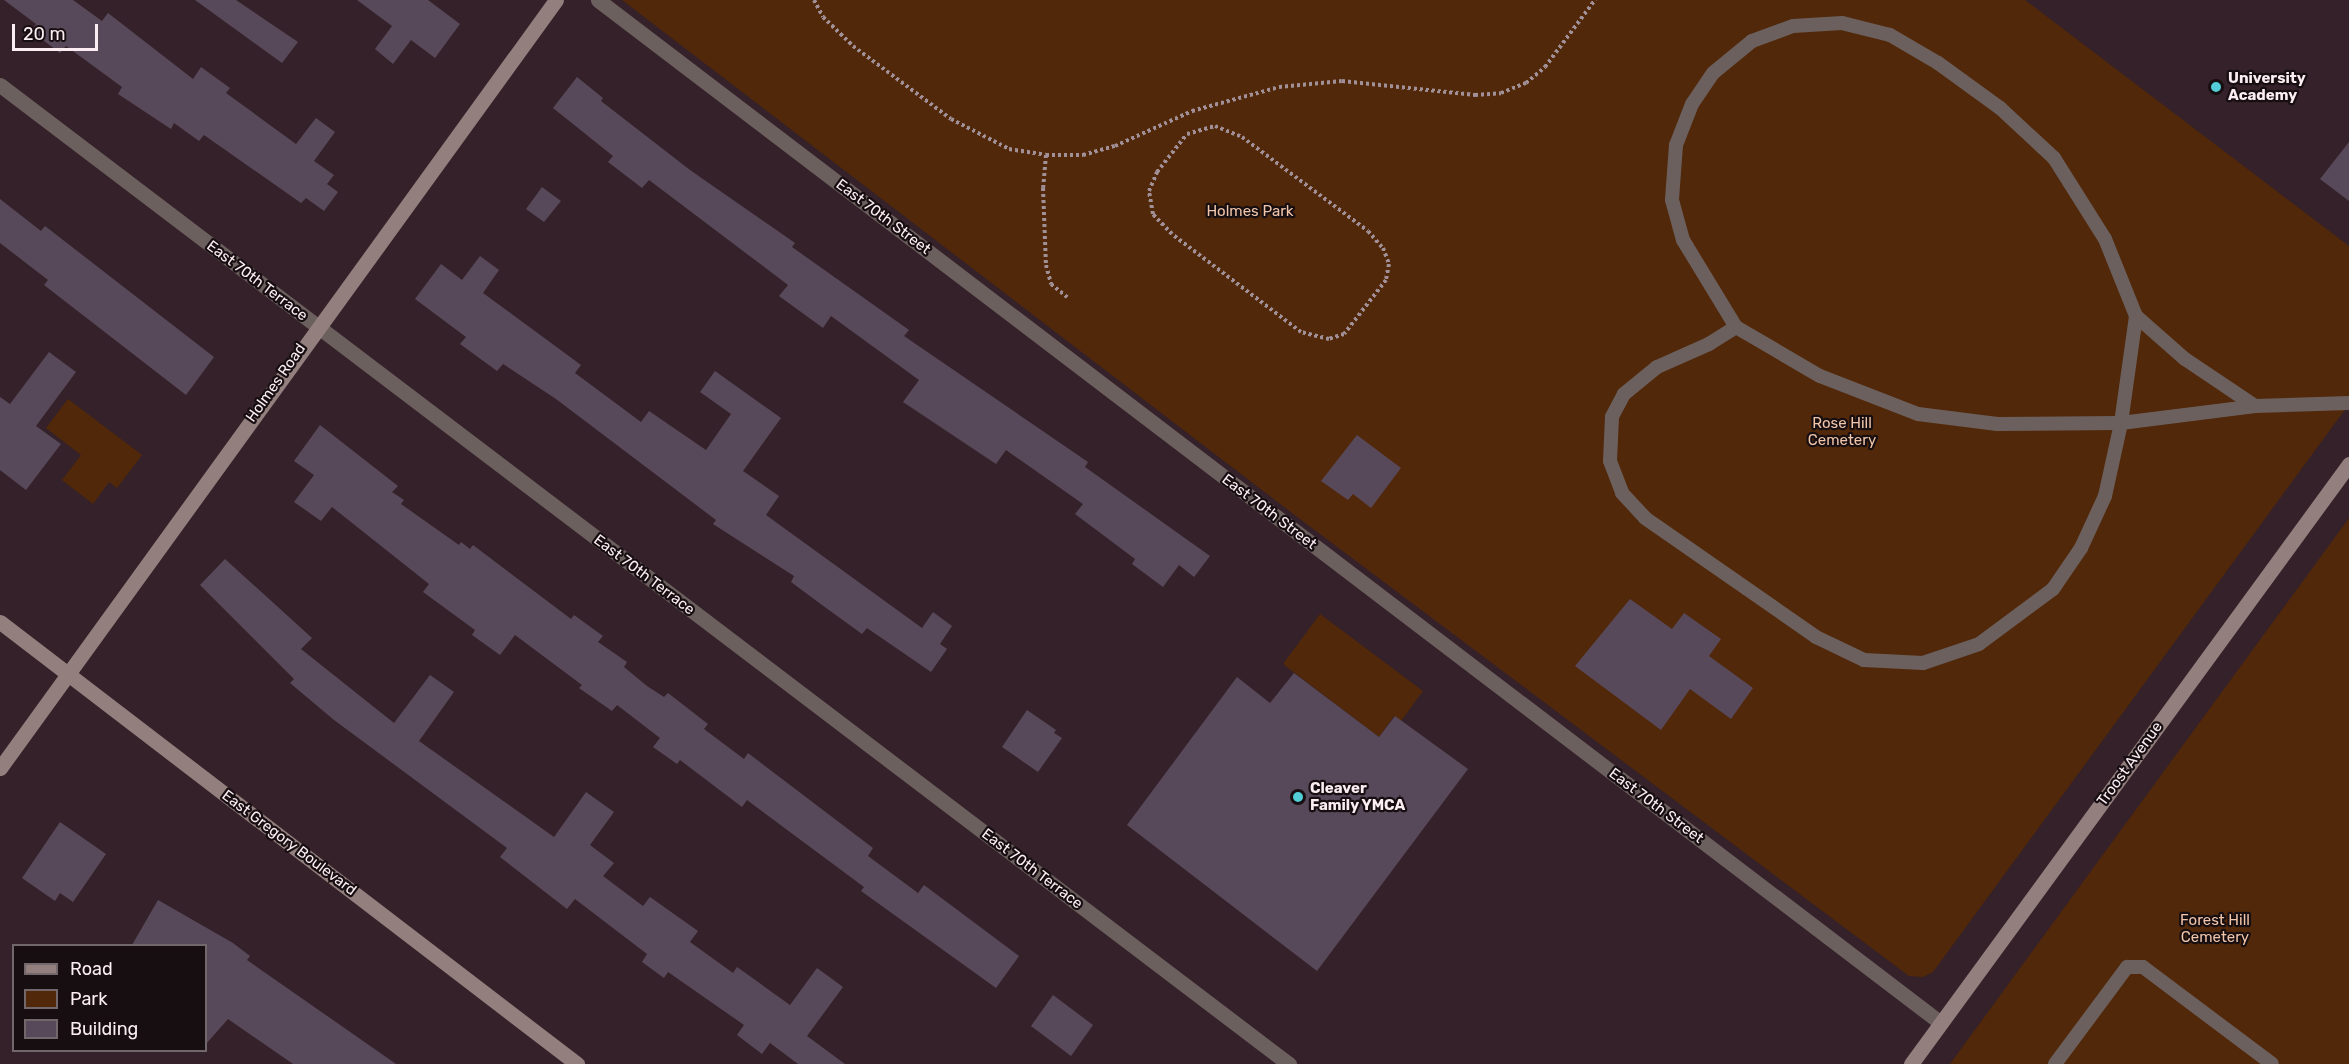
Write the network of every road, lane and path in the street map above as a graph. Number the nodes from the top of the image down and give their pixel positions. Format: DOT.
graph roads {
  1 [pos="556,0"];
  2 [pos="598,0"];
  3 [pos="814,0"];
  4 [pos="1595,0"];
  5 [pos="0,85"];
  6 [pos="1046,155"];
  7 [pos="1233,278"];
  8 [pos="1067,297"];
  9 [pos="2136,316"];
  10 [pos="316,327"];
  11 [pos="1736,327"];
  12 [pos="2349,404"];
  13 [pos="2255,406"];
  14 [pos="2121,423"];
  15 [pos="2349,464"];
  16 [pos="0,622"];
  17 [pos="69,674"];
  18 [pos="0,768"];
  19 [pos="1941,1023"];
  20 [pos="577,1064"];
  21 [pos="1290,1064"];
  22 [pos="1911,1064"];
  23 [pos="2055,1064"];
  24 [pos="2272,1064"];
  1 -- 10 [label="main road, Holmes Road"];
  2 -- 19 [label="street, East 70th Street"];
  3 -- 6 [label="path"];
  4 -- 6 [label="path"];
  5 -- 10 [label="street, East 70th Terrace"];
  6 -- 8 [label="path"];
  7 -- 7 [label="path"];
  9 -- 11 [label="lane"];
  9 -- 13 [label="lane"];
  9 -- 14 [label="lane"];
  10 -- 17 [label="main road, Holmes Road"];
  10 -- 21 [label="street, East 70th Terrace"];
  11 -- 14 [label="lane"];
  11 -- 14 [label="lane"];
  12 -- 13 [label="lane"];
  13 -- 14 [label="lane"];
  15 -- 19 [label="main road, Troost Avenue"];
  16 -- 17 [label="main road, East Gregory Boulevard"];
  17 -- 18 [label="main road, Holmes Road"];
  17 -- 20 [label="main road, East Gregory Boulevard"];
  19 -- 22 [label="main road, Troost Avenue"];
  23 -- 24 [label="lane"];
}
